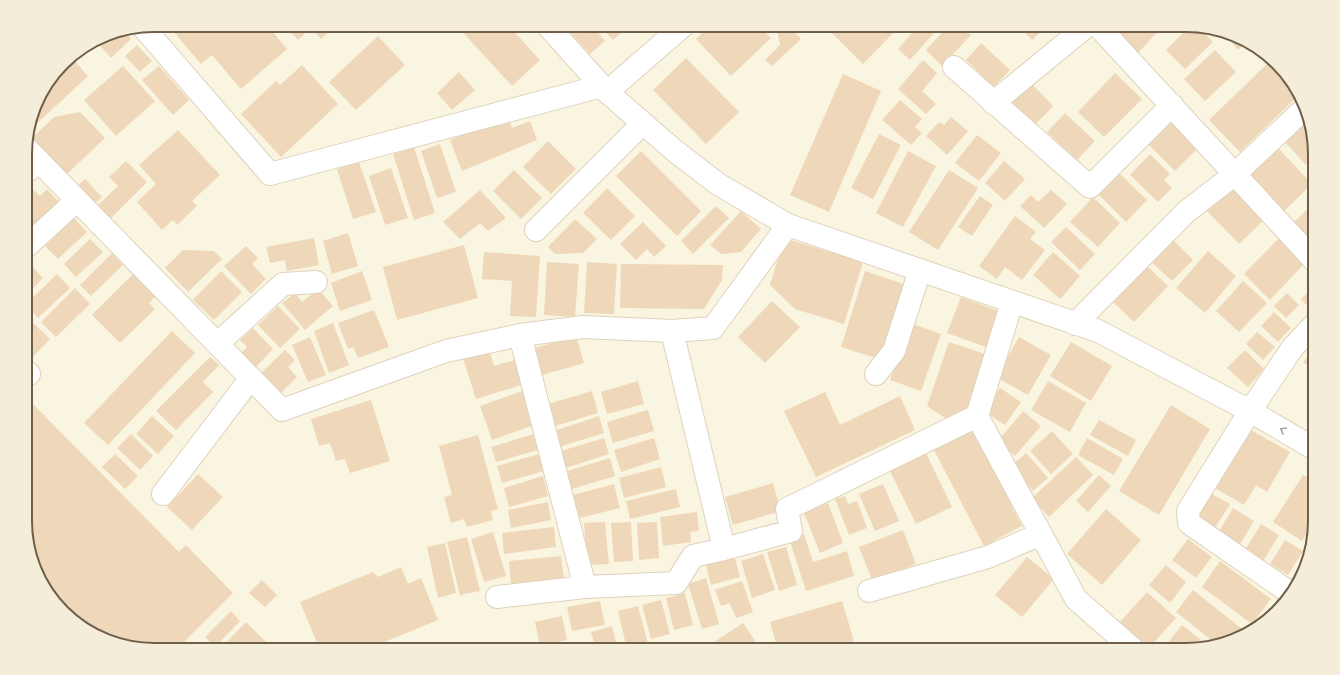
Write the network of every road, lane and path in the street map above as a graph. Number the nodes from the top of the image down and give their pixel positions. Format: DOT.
graph roads {
  1 [pos="148,32"];
  2 [pos="553,32"];
  3 [pos="675,32"];
  4 [pos="1079,32"];
  5 [pos="1103,32"];
  6 [pos="954,67"];
  7 [pos="605,89"];
  8 [pos="993,103"];
  9 [pos="1172,106"];
  10 [pos="1301,112"];
  11 [pos="642,123"];
  12 [pos="32,162"];
  13 [pos="1235,174"];
  14 [pos="77,200"];
  15 [pos="788,225"];
  16 [pos="536,230"];
  17 [pos="32,241"];
  18 [pos="1308,253"];
  19 [pos="920,270"];
  20 [pos="316,282"];
  21 [pos="1012,302"];
  22 [pos="1076,324"];
  23 [pos="672,331"];
  24 [pos="1308,331"];
  25 [pos="520,335"];
  26 [pos="218,344"];
  27 [pos="876,374"];
  28 [pos="251,378"];
  29 [pos="1250,411"];
  30 [pos="977,416"];
  31 [pos="1308,445"];
  32 [pos="163,494"];
  33 [pos="1041,534"];
  34 [pos="724,549"];
  35 [pos="585,587"];
  36 [pos="1286,590"];
  37 [pos="869,591"];
  38 [pos="497,597"];
  39 [pos="1126,643"];
  1 -- 7 [label="street"];
  2 -- 7 [label="street"];
  3 -- 7 [label="street"];
  4 -- 8 [label="street"];
  5 -- 9 [label="street"];
  6 -- 8 [label="street"];
  7 -- 11 [label="street"];
  8 -- 9 [label="street"];
  9 -- 13 [label="street"];
  10 -- 13 [label="street"];
  11 -- 15 [label="street"];
  11 -- 16 [label="street"];
  12 -- 14 [label="street"];
  13 -- 18 [label="street"];
  13 -- 22 [label="street"];
  14 -- 17 [label="street"];
  14 -- 26 [label="street"];
  15 -- 19 [label="street"];
  15 -- 23 [label="street"];
  19 -- 21 [label="street"];
  19 -- 27 [label="street"];
  20 -- 26 [label="street"];
  21 -- 22 [label="street"];
  21 -- 30 [label="street"];
  22 -- 29 [label="street"];
  23 -- 25 [label="street"];
  23 -- 34 [label="street"];
  24 -- 29 [label="street"];
  25 -- 28 [label="street"];
  25 -- 35 [label="street"];
  26 -- 28 [label="street"];
  28 -- 32 [label="street"];
  31 -- 29 [label="street, one-way"];
  29 -- 36 [label="street"];
  30 -- 33 [label="street"];
  30 -- 34 [label="street"];
  33 -- 37 [label="street"];
  33 -- 39 [label="street"];
  34 -- 35 [label="street"];
  35 -- 38 [label="street"];
}
